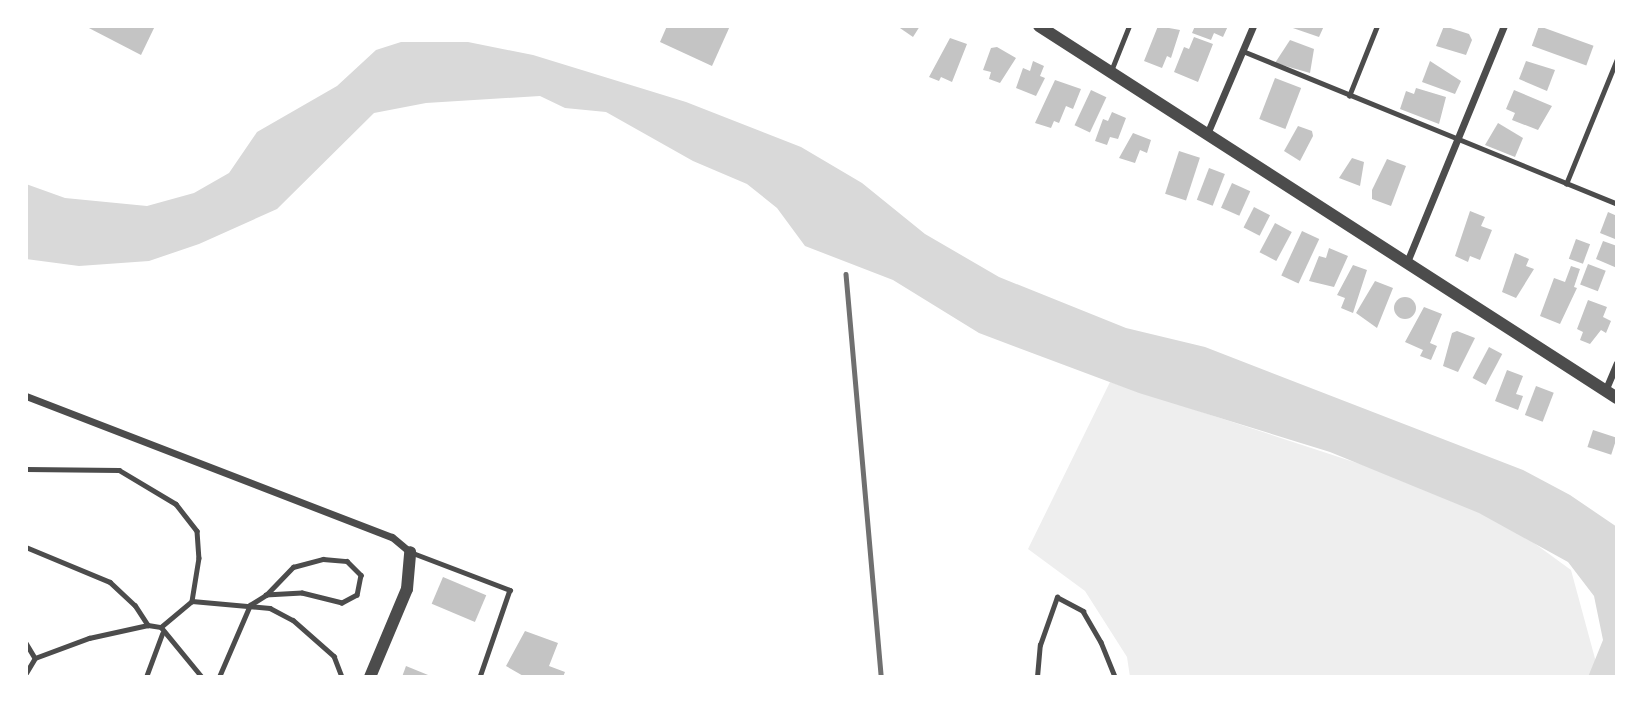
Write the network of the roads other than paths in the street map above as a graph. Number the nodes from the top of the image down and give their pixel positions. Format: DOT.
graph roads {
  1 [pos="1040,26"];
  2 [pos="1129,26"];
  3 [pos="1253,26"];
  4 [pos="1377,26"];
  5 [pos="1504,26"];
  6 [pos="1243,51"];
  7 [pos="1617,59"];
  8 [pos="1110,72"];
  9 [pos="1349,96"];
  10 [pos="1208,134"];
  11 [pos="1457,141"];
  12 [pos="1566,184"];
  13 [pos="1617,204"];
  14 [pos="1407,262"];
  15 [pos="1617,363"];
  16 [pos="1611,394"];
  17 [pos="26,396"];
  18 [pos="26,469"];
  19 [pos="26,547"];
  20 [pos="410,552"];
  21 [pos="266,595"];
  22 [pos="192,601"];
  23 [pos="250,605"];
  24 [pos="148,625"];
  25 [pos="161,627"];
  26 [pos="162,634"];
  27 [pos="26,643"];
  28 [pos="35,657"];
  29 [pos="26,673"];
  30 [pos="146,677"];
  31 [pos="202,677"];
  32 [pos="219,677"];
  33 [pos="342,677"];
  34 [pos="369,677"];
  35 [pos="480,677"];
  36 [pos="1037,677"];
  37 [pos="1115,677"];
  1 -- 8 [label="street"];
  2 -- 8 [label="lane"];
  3 -- 6 [label="street"];
  4 -- 9 [label="lane"];
  5 -- 11 [label="street"];
  6 -- 9 [label="lane"];
  6 -- 10 [label="street"];
  7 -- 12 [label="lane"];
  8 -- 10 [label="street"];
  9 -- 11 [label="lane"];
  10 -- 14 [label="street"];
  11 -- 12 [label="lane"];
  11 -- 14 [label="street"];
  12 -- 13 [label="lane"];
  14 -- 16 [label="street"];
  15 -- 16 [label="street"];
  17 -- 20 [label="street"];
  18 -- 22 [label="lane"];
  19 -- 24 [label="lane"];
  20 -- 34 [label="street"];
  20 -- 35 [label="lane"];
  21 -- 21 [label="lane"];
  21 -- 23 [label="lane"];
  22 -- 23 [label="lane"];
  22 -- 25 [label="lane"];
  23 -- 32 [label="lane"];
  23 -- 33 [label="lane"];
  24 -- 25 [label="lane"];
  24 -- 28 [label="lane"];
  25 -- 26 [label="lane"];
  26 -- 30 [label="lane"];
  26 -- 31 [label="lane"];
  27 -- 28 [label="lane"];
  28 -- 29 [label="lane"];
  36 -- 37 [label="lane"];
}
